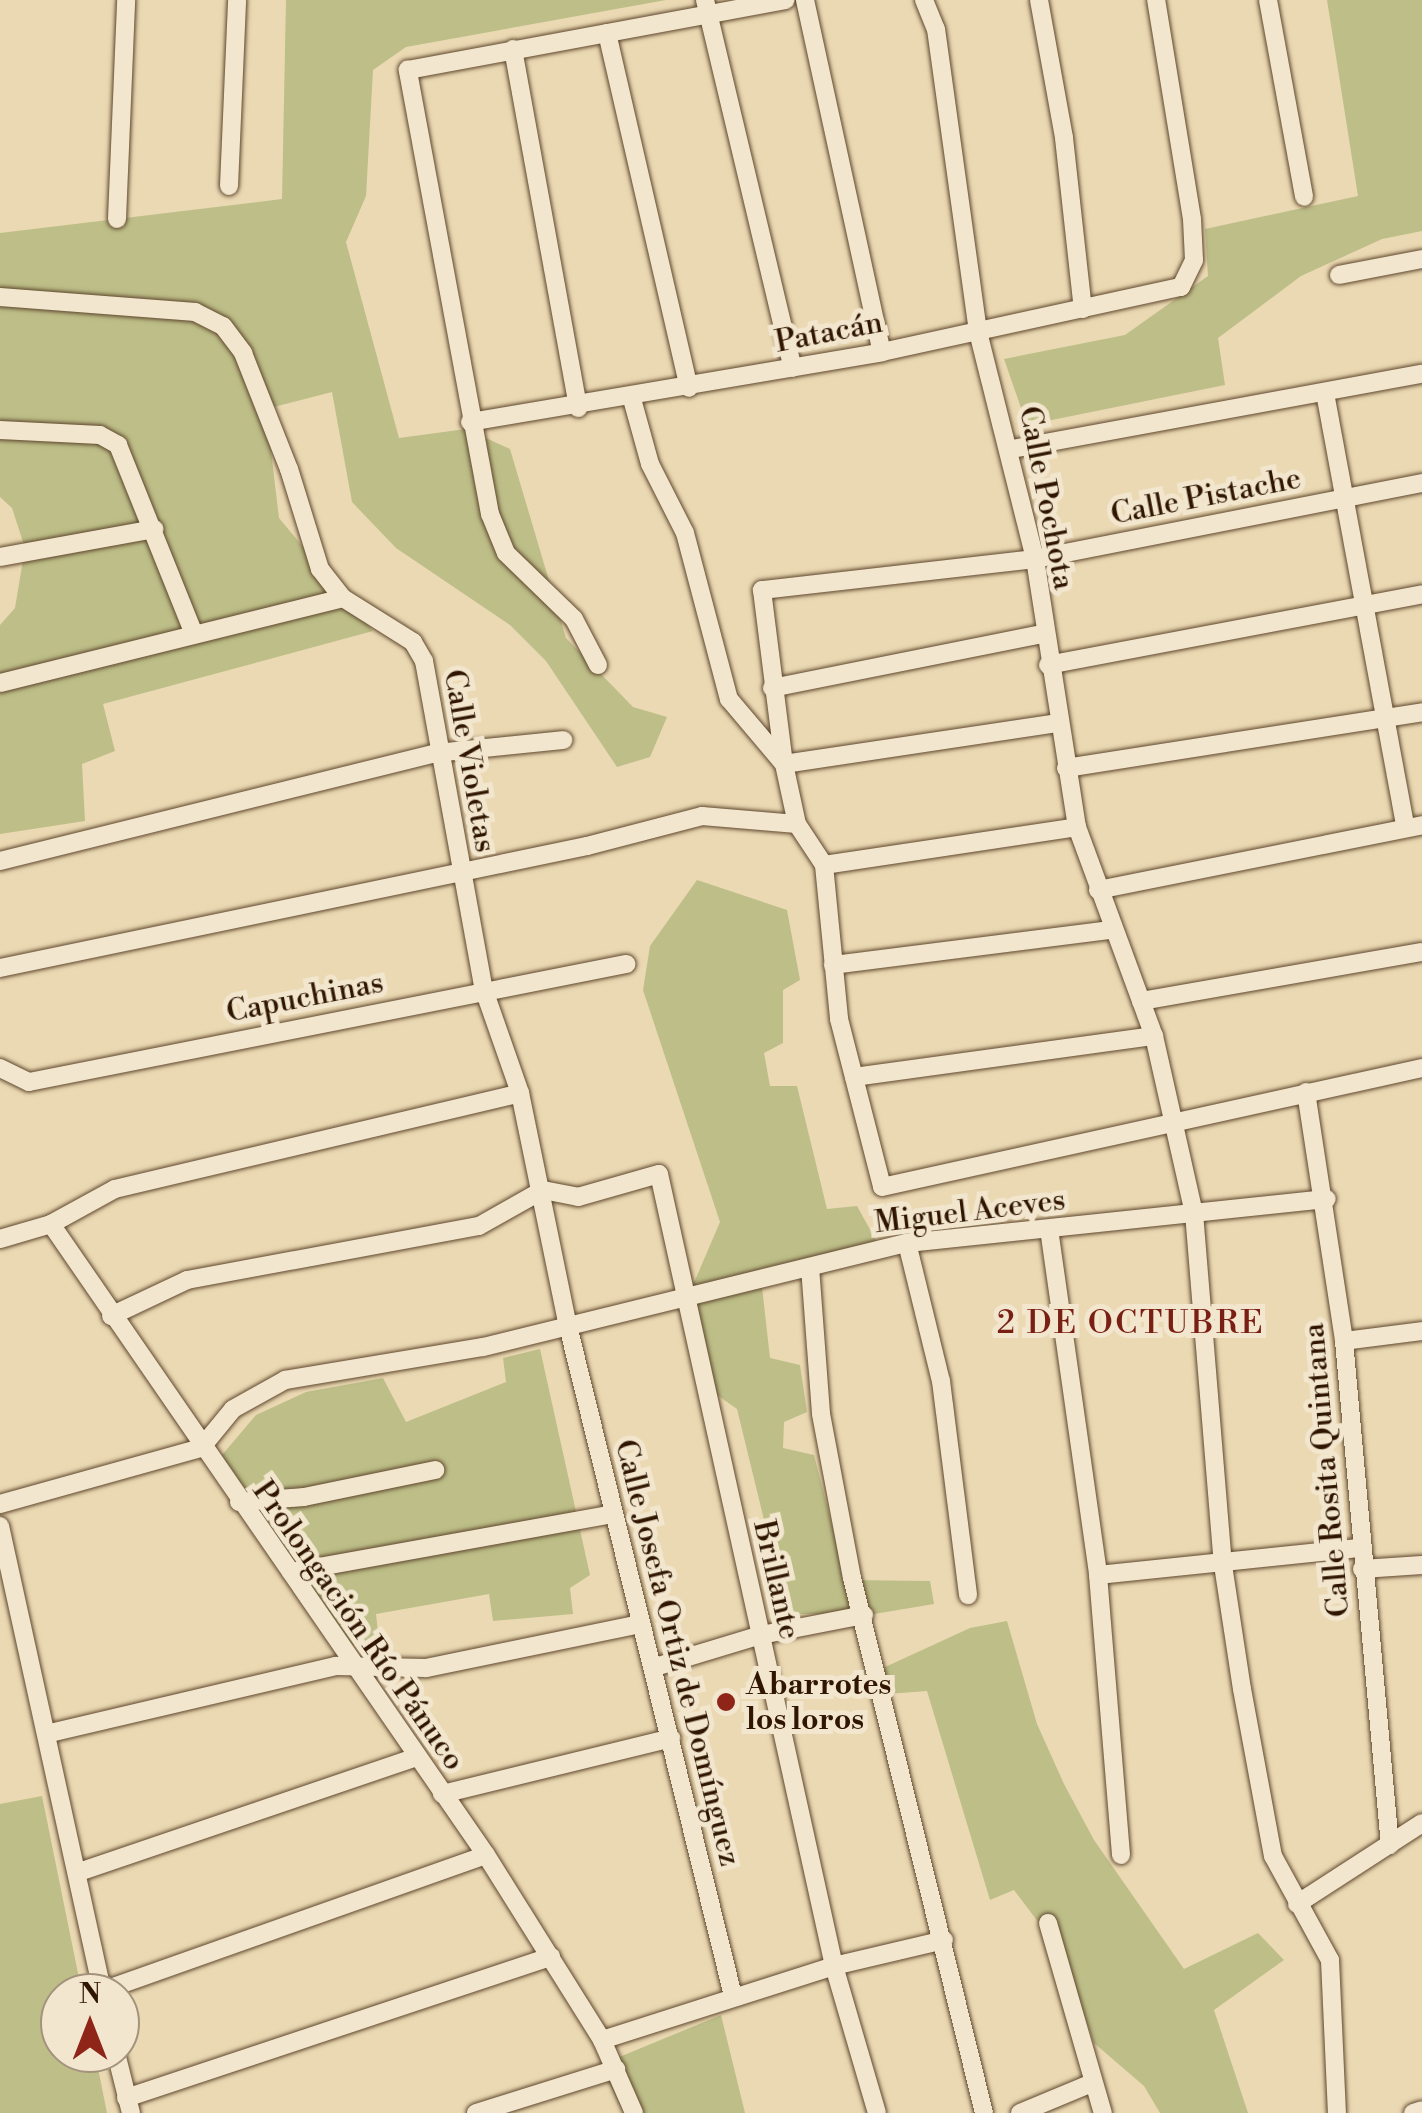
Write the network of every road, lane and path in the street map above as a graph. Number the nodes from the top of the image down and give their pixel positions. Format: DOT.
graph roads {
  1 [pos="126,0"];
  2 [pos="236,0"];
  3 [pos="786,0"];
  4 [pos="805,0"];
  5 [pos="924,0"];
  6 [pos="1039,0"];
  7 [pos="1156,0"];
  8 [pos="1268,0"];
  9 [pos="706,7"];
  10 [pos="606,32"];
  11 [pos="513,49"];
  12 [pos="229,186"];
  13 [pos="1304,197"];
  14 [pos="117,219"];
  15 [pos="1422,259"];
  16 [pos="1339,275"];
  17 [pos="0,297"];
  18 [pos="1083,308"];
  19 [pos="978,332"];
  20 [pos="882,352"];
  21 [pos="793,368"];
  22 [pos="1422,374"];
  23 [pos="689,388"];
  24 [pos="1325,393"];
  25 [pos="632,399"];
  26 [pos="578,408"];
  27 [pos="470,422"];
  28 [pos="0,430"];
  29 [pos="1012,448"];
  30 [pos="1422,483"];
  31 [pos="1340,499"];
  32 [pos="154,530"];
  33 [pos="0,557"];
  34 [pos="1035,559"];
  35 [pos="1422,594"];
  36 [pos="343,598"];
  37 [pos="1362,605"];
  38 [pos="194,634"];
  39 [pos="1042,634"];
  40 [pos="1048,664"];
  41 [pos="598,665"];
  42 [pos="0,683"];
  43 [pos="772,688"];
  44 [pos="1422,712"];
  45 [pos="1384,718"];
  46 [pos="1057,723"];
  47 [pos="563,740"];
  48 [pos="436,753"];
  49 [pos="784,764"];
  50 [pos="1066,768"];
  51 [pos="796,824"];
  52 [pos="1414,827"];
  53 [pos="1077,828"];
  54 [pos="0,861"];
  55 [pos="824,866"];
  56 [pos="460,873"];
  57 [pos="1098,890"];
  58 [pos="1110,930"];
  59 [pos="1422,952"];
  60 [pos="626,964"];
  61 [pos="833,965"];
  62 [pos="0,968"];
  63 [pos="484,990"];
  64 [pos="1141,1000"];
  65 [pos="1154,1036"];
  66 [pos="0,1068"];
  67 [pos="1422,1068"];
  68 [pos="854,1077"];
  69 [pos="1306,1092"];
  70 [pos="520,1093"];
  71 [pos="1175,1119"];
  72 [pos="543,1190"];
  73 [pos="1327,1199"];
  74 [pos="1194,1213"];
  75 [pos="50,1224"];
  76 [pos="1049,1229"];
  77 [pos="0,1239"];
  78 [pos="907,1243"];
  79 [pos="810,1267"];
  80 [pos="681,1294"];
  81 [pos="111,1316"];
  82 [pos="567,1322"];
  83 [pos="1422,1331"];
  84 [pos="1344,1341"];
  85 [pos="201,1448"];
  86 [pos="435,1470"];
  87 [pos="239,1502"];
  88 [pos="0,1504"];
  89 [pos="614,1514"];
  90 [pos="0,1526"];
  91 [pos="1359,1548"];
  92 [pos="1422,1564"];
  93 [pos="1222,1565"];
  94 [pos="1362,1568"];
  95 [pos="291,1572"];
  96 [pos="1098,1575"];
  97 [pos="968,1594"];
  98 [pos="864,1616"];
  99 [pos="642,1624"];
  100 [pos="761,1636"];
  101 [pos="354,1663"];
  102 [pos="654,1667"];
  103 [pos="50,1733"];
  104 [pos="671,1738"];
  105 [pos="416,1758"];
  106 [pos="442,1794"];
  107 [pos="1422,1824"];
  108 [pos="1390,1845"];
  109 [pos="486,1856"];
  110 [pos="1121,1856"];
  111 [pos="79,1872"];
  112 [pos="1297,1904"];
  113 [pos="1048,1923"];
  114 [pos="944,1940"];
  115 [pos="552,1957"];
  116 [pos="834,1966"];
  117 [pos="98,1973"];
  118 [pos="140,1979"];
  119 [pos="733,1996"];
  120 [pos="602,2040"];
  121 [pos="616,2070"];
  122 [pos="121,2073"];
  123 [pos="1092,2082"];
  124 [pos="128,2106"];
  125 [pos="1422,2110"];
  126 [pos="476,2113"];
  127 [pos="634,2113"];
  128 [pos="877,2113"];
  129 [pos="984,2113"];
  130 [pos="1020,2113"];
  131 [pos="1103,2113"];
  132 [pos="1337,2113"];
  133 [pos="1413,2113"];
  1 -- 14 [label="street"];
  2 -- 12 [label="street"];
  3 -- 9 [label="street"];
  4 -- 20 [label="street"];
  5 -- 19 [label="street, Calle Pochota"];
  6 -- 18 [label="street"];
  7 -- 18 [label="street, Patacán"];
  8 -- 13 [label="street"];
  9 -- 10 [label="street"];
  9 -- 21 [label="street"];
  10 -- 11 [label="street"];
  10 -- 23 [label="street"];
  11 -- 26 [label="street"];
  11 -- 27 [label="street"];
  15 -- 16 [label="street"];
  17 -- 36 [label="street, Calle Violetas"];
  18 -- 19 [label="street, Patacán"];
  19 -- 20 [label="street, Patacán"];
  19 -- 29 [label="street, Calle Pochota"];
  20 -- 21 [label="street, Patacán"];
  21 -- 23 [label="street, Patacán"];
  22 -- 24 [label="street"];
  23 -- 25 [label="street, Patacán"];
  24 -- 29 [label="street"];
  24 -- 31 [label="street"];
  25 -- 26 [label="street, Patacán"];
  25 -- 49 [label="street"];
  26 -- 27 [label="street, Patacán"];
  27 -- 41 [label="street"];
  28 -- 32 [label="street"];
  29 -- 34 [label="street, Calle Pochota"];
  30 -- 31 [label="street, Calle Pistache"];
  31 -- 34 [label="street, Calle Pistache"];
  31 -- 37 [label="street"];
  32 -- 33 [label="street"];
  32 -- 38 [label="street"];
  34 -- 39 [label="street, Calle Pochota"];
  34 -- 43 [label="street, Calle Pistache"];
  35 -- 37 [label="street"];
  36 -- 38 [label="street"];
  36 -- 48 [label="street, Calle Violetas"];
  37 -- 40 [label="street"];
  37 -- 45 [label="street"];
  38 -- 42 [label="street"];
  39 -- 40 [label="street, Calle Pochota"];
  39 -- 43 [label="street"];
  40 -- 46 [label="street, Calle Pochota"];
  43 -- 49 [label="street"];
  44 -- 45 [label="street"];
  45 -- 50 [label="street"];
  45 -- 52 [label="street"];
  46 -- 49 [label="street"];
  46 -- 50 [label="street, Calle Pochota"];
  47 -- 48 [label="street"];
  48 -- 54 [label="street"];
  48 -- 56 [label="street, Calle Violetas"];
  49 -- 51 [label="street"];
  50 -- 53 [label="street, Calle Pochota"];
  51 -- 55 [label="street"];
  51 -- 56 [label="street"];
  52 -- 57 [label="street"];
  53 -- 55 [label="street"];
  53 -- 57 [label="street, Calle Pochota"];
  55 -- 61 [label="street"];
  56 -- 62 [label="street"];
  56 -- 63 [label="street, Calle Violetas"];
  57 -- 58 [label="street, Calle Pochota"];
  58 -- 61 [label="street"];
  58 -- 64 [label="street, Calle Pochota"];
  59 -- 64 [label="street"];
  60 -- 63 [label="street, Capuchinas"];
  61 -- 68 [label="street"];
  63 -- 66 [label="street, Capuchinas"];
  63 -- 70 [label="street, Calle Violetas"];
  64 -- 65 [label="street, Calle Pochota"];
  65 -- 68 [label="street"];
  65 -- 71 [label="street, Calle Pochota"];
  67 -- 69 [label="street"];
  68 -- 71 [label="street"];
  69 -- 71 [label="street"];
  69 -- 73 [label="street, Calle Rosita Quintana"];
  70 -- 72 [label="street, Calle Violetas"];
  70 -- 75 [label="street"];
  71 -- 74 [label="street, Calle Pochota"];
  72 -- 80 [label="street, Brillante"];
  72 -- 81 [label="street"];
  72 -- 82 [label="street, Calle Violetas"];
  73 -- 74 [label="street, Miguel Aceves"];
  73 -- 84 [label="street, Calle Rosita Quintana"];
  74 -- 76 [label="street, Miguel Aceves"];
  74 -- 93 [label="street, Calle Pochota"];
  75 -- 77 [label="street"];
  75 -- 81 [label="street, Prolongación Río Pánuco"];
  76 -- 78 [label="street, Miguel Aceves"];
  76 -- 96 [label="street"];
  78 -- 79 [label="street, Miguel Aceves"];
  78 -- 97 [label="street"];
  79 -- 80 [label="street, Miguel Aceves"];
  79 -- 98 [label="street"];
  80 -- 82 [label="street, Miguel Aceves"];
  80 -- 100 [label="street, Brillante"];
  81 -- 85 [label="street, Prolongación Río Pánuco"];
  82 -- 85 [label="street, Miguel Aceves"];
  82 -- 89 [label="street, Calle Josefa Ortiz de Domínguez"];
  83 -- 84 [label="street"];
  84 -- 91 [label="street, Calle Rosita Quintana"];
  85 -- 87 [label="street, Prolongación Río Pánuco"];
  85 -- 88 [label="street"];
  86 -- 87 [label="street"];
  87 -- 95 [label="street, Prolongación Río Pánuco"];
  89 -- 95 [label="street"];
  89 -- 99 [label="street, Calle Josefa Ortiz de Domínguez"];
  90 -- 103 [label="street"];
  91 -- 93 [label="street"];
  91 -- 94 [label="street, Calle Rosita Quintana"];
  92 -- 94 [label="street"];
  93 -- 96 [label="street"];
  93 -- 112 [label="street, Calle Pochota"];
  94 -- 108 [label="street, Calle Rosita Quintana"];
  95 -- 101 [label="street, Prolongación Río Pánuco"];
  96 -- 110 [label="street"];
  98 -- 100 [label="street"];
  98 -- 114 [label="street"];
  99 -- 101 [label="street"];
  99 -- 102 [label="street, Calle Josefa Ortiz de Domínguez"];
  100 -- 102 [label="street"];
  100 -- 116 [label="street, Brillante"];
  101 -- 103 [label="street"];
  101 -- 105 [label="street, Prolongación Río Pánuco"];
  102 -- 104 [label="street, Calle Josefa Ortiz de Domínguez"];
  103 -- 111 [label="street"];
  104 -- 106 [label="street"];
  104 -- 119 [label="street, Calle Josefa Ortiz de Domínguez"];
  105 -- 106 [label="street, Prolongación Río Pánuco"];
  105 -- 111 [label="street"];
  106 -- 109 [label="street, Prolongación Río Pánuco"];
  107 -- 108 [label="street"];
  108 -- 112 [label="street"];
  109 -- 115 [label="street, Prolongación Río Pánuco"];
  109 -- 118 [label="street"];
  111 -- 117 [label="street"];
  112 -- 132 [label="street, Calle Pochota"];
  113 -- 123 [label="street"];
  114 -- 116 [label="street"];
  114 -- 129 [label="street"];
  115 -- 120 [label="street, Prolongación Río Pánuco"];
  115 -- 124 [label="street"];
  116 -- 119 [label="street"];
  116 -- 128 [label="street, Brillante"];
  119 -- 120 [label="street"];
  120 -- 121 [label="street, Prolongación Río Pánuco"];
  121 -- 126 [label="street"];
  121 -- 127 [label="street, Prolongación Río Pánuco"];
  122 -- 124 [label="street"];
  123 -- 130 [label="street"];
  123 -- 131 [label="street"];
  125 -- 133 [label="street"];
}
